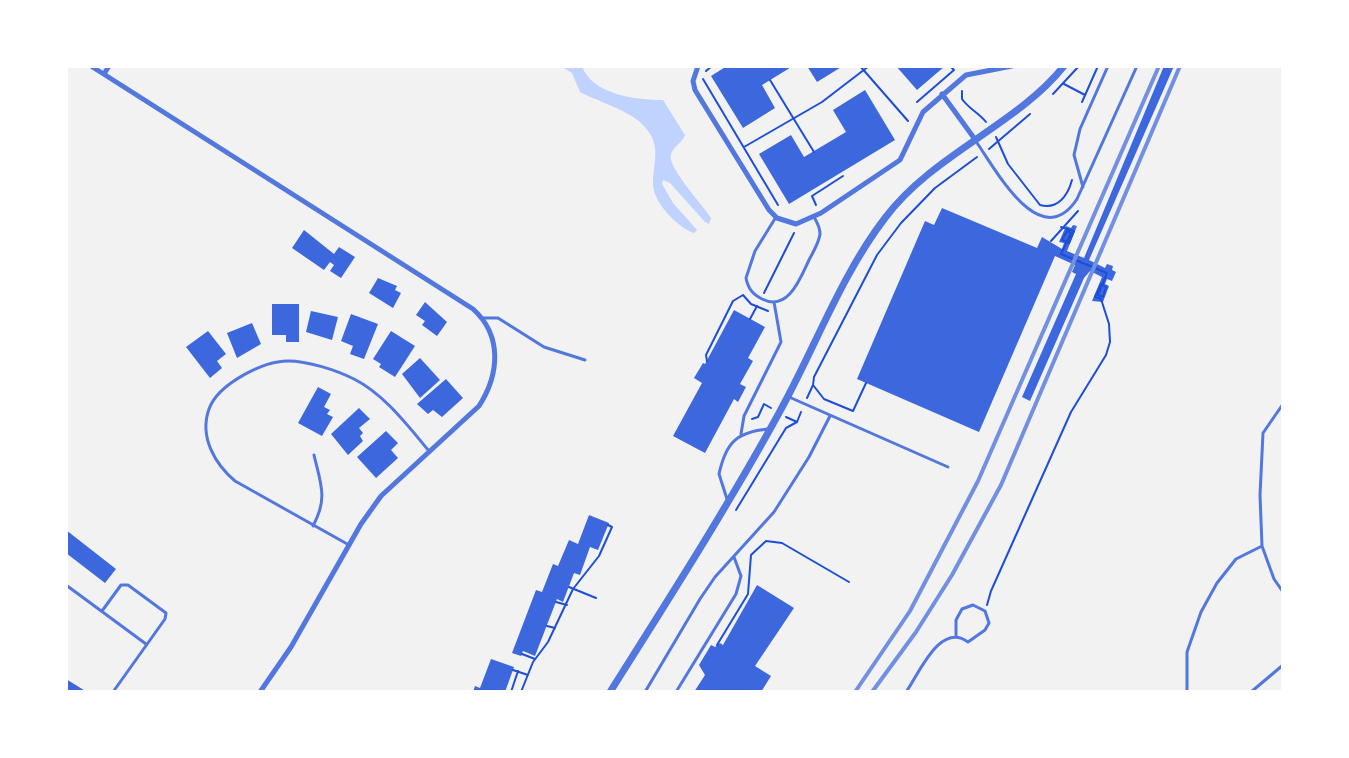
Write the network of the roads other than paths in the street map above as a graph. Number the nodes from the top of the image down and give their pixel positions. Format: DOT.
graph roads {
  1 [pos="91,66"];
  2 [pos="109,66"];
  3 [pos="698,66"];
  4 [pos="1012,66"];
  5 [pos="1064,66"];
  6 [pos="1108,66"];
  7 [pos="1137,66"];
  8 [pos="104,74"];
  9 [pos="942,94"];
  10 [pos="974,138"];
  11 [pos="1083,187"];
  12 [pos="776,217"];
  13 [pos="814,217"];
  14 [pos="774,302"];
  15 [pos="481,318"];
  16 [pos="585,360"];
  17 [pos="788,396"];
  18 [pos="1283,404"];
  19 [pos="830,417"];
  20 [pos="769,429"];
  21 [pos="741,434"];
  22 [pos="430,451"];
  23 [pos="314,455"];
  24 [pos="948,467"];
  25 [pos="728,501"];
  26 [pos="313,526"];
  27 [pos="349,545"];
  28 [pos="1262,546"];
  29 [pos="734,556"];
  30 [pos="66,585"];
  31 [pos="1283,592"];
  32 [pos="102,611"];
  33 [pos="956,636"];
  34 [pos="146,644"];
  35 [pos="1283,665"];
  36 [pos="112,692"];
  37 [pos="260,692"];
  38 [pos="610,692"];
  39 [pos="645,692"];
  40 [pos="676,692"];
  41 [pos="906,692"];
  42 [pos="1187,692"];
  43 [pos="1251,692"];
  1 -- 8 [label="street"];
  2 -- 8 [label="street"];
  3 -- 12 [label="street"];
  4 -- 9 [label="street"];
  5 -- 10 [label="street"];
  6 -- 11 [label="lane"];
  7 -- 11 [label="lane"];
  8 -- 15 [label="street"];
  9 -- 10 [label="street"];
  9 -- 13 [label="street"];
  10 -- 11 [label="lane"];
  10 -- 17 [label="street"];
  12 -- 13 [label="street"];
  12 -- 14 [label="lane"];
  13 -- 14 [label="lane"];
  14 -- 21 [label="lane"];
  15 -- 16 [label="lane"];
  15 -- 22 [label="street"];
  17 -- 19 [label="lane"];
  17 -- 20 [label="street"];
  18 -- 28 [label="lane"];
  19 -- 24 [label="lane"];
  19 -- 29 [label="lane"];
  20 -- 21 [label="lane"];
  20 -- 25 [label="street"];
  21 -- 25 [label="lane"];
  22 -- 26 [label="lane"];
  22 -- 27 [label="street"];
  23 -- 26 [label="lane"];
  25 -- 38 [label="street"];
  26 -- 27 [label="lane"];
  27 -- 37 [label="street"];
  28 -- 31 [label="lane"];
  28 -- 42 [label="lane"];
  29 -- 39 [label="lane"];
  29 -- 40 [label="lane"];
  30 -- 32 [label="lane"];
  32 -- 34 [label="lane"];
  32 -- 34 [label="lane"];
  33 -- 33 [label="lane"];
  33 -- 41 [label="lane"];
  34 -- 36 [label="lane"];
  35 -- 43 [label="lane"];
}
